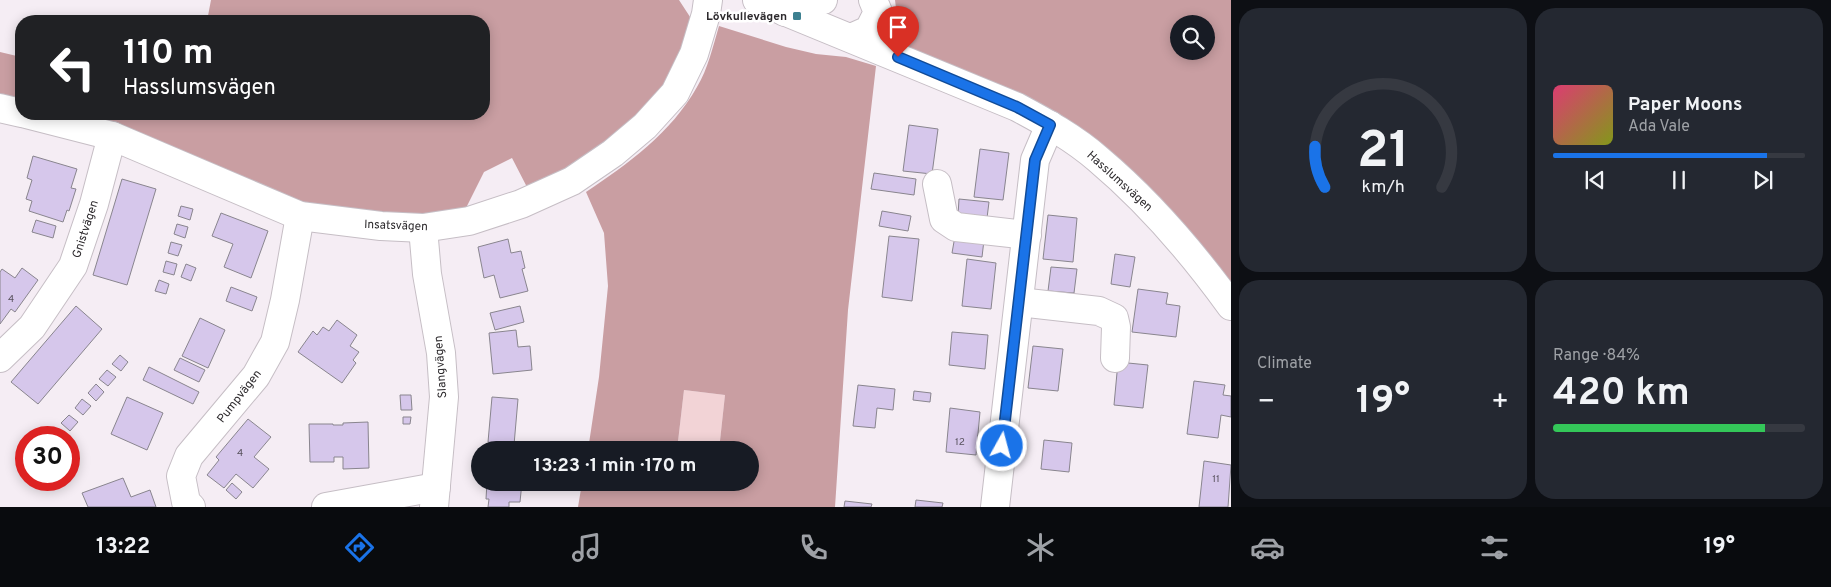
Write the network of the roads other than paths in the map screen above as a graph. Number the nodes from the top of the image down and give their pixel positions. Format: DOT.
graph roads {
  1 [pos="708,0"];
  2 [pos="757,0"];
  3 [pos="823,0"];
  4 [pos="873,0"];
  5 [pos="785,12"];
  6 [pos="851,38"];
  7 [pos="0,108"];
  8 [pos="15,112"];
  9 [pos="49,120"];
  10 [pos="1050,125"];
  11 [pos="112,136"];
  12 [pos="937,184"];
  13 [pos="300,216"];
  14 [pos="423,228"];
  15 [pos="1027,235"];
  16 [pos="1029,285"];
  17 [pos="1231,306"];
  18 [pos="0,358"];
  19 [pos="1115,358"];
  20 [pos="435,497"];
  21 [pos="191,507"];
  22 [pos="326,507"];
  23 [pos="995,507"];
  1 -- 14 [label="street, Insatsvägen"];
  2 -- 5 [label="street, Hasslumsvägen"];
  3 -- 5 [label="street"];
  4 -- 6 [label="street"];
  5 -- 6 [label="street, Hasslumsvägen"];
  6 -- 10 [label="street, Hasslumsvägen"];
  7 -- 8 [label="street"];
  9 -- 11 [label="street, Insatsvägen"];
  10 -- 15 [label="street"];
  10 -- 17 [label="street, Hasslumsvägen"];
  11 -- 13 [label="street, Insatsvägen"];
  11 -- 18 [label="street, Gnistvägen"];
  12 -- 15 [label="street"];
  13 -- 14 [label="street, Insatsvägen"];
  13 -- 21 [label="street, Pumpvägen"];
  14 -- 20 [label="street, Slangvägen"];
  15 -- 16 [label="street"];
  16 -- 19 [label="street"];
  16 -- 23 [label="street"];
  20 -- 22 [label="street"];
}
